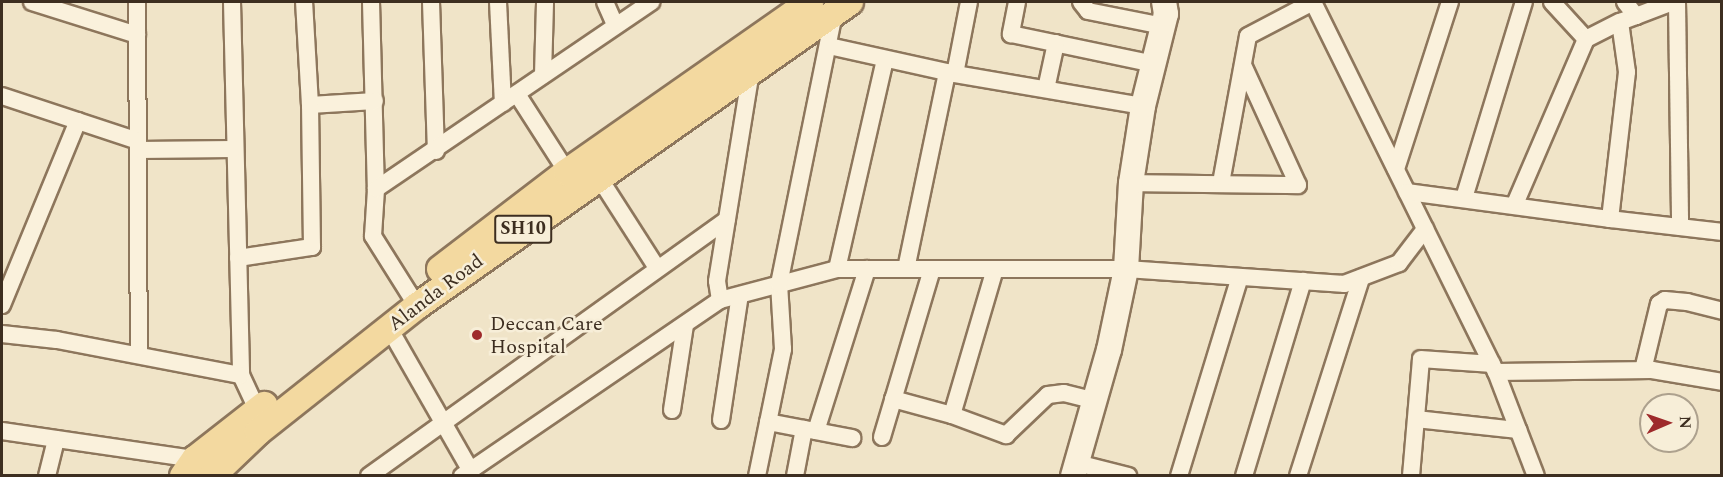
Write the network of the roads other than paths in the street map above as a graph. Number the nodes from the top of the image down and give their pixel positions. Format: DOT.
graph roads {
  1 [pos="32,2"];
  2 [pos="137,2"];
  3 [pos="232,2"];
  4 [pos="304,2"];
  5 [pos="371,2"];
  6 [pos="431,2"];
  7 [pos="498,2"];
  8 [pos="545,2"];
  9 [pos="605,2"];
  10 [pos="651,2"];
  11 [pos="810,2"];
  12 [pos="969,2"];
  13 [pos="1017,2"];
  14 [pos="1081,2"];
  15 [pos="1313,2"];
  16 [pos="1450,2"];
  17 [pos="1524,2"];
  18 [pos="1552,2"];
  19 [pos="1625,2"];
  20 [pos="1675,2"];
  21 [pos="839,5"];
  22 [pos="1168,11"];
  23 [pos="1628,19"];
  24 [pos="615,24"];
  25 [pos="137,35"];
  26 [pos="1586,39"];
  27 [pos="1056,43"];
  28 [pos="829,46"];
  29 [pos="885,59"];
  30 [pos="1155,64"];
  31 [pos="1243,65"];
  32 [pos="751,71"];
  33 [pos="951,73"];
  34 [pos="543,75"];
  35 [pos="1046,89"];
  36 [pos="517,94"];
  37 [pos="2,96"];
  38 [pos="375,101"];
  39 [pos="503,104"];
  40 [pos="310,105"];
  41 [pos="1143,105"];
  42 [pos="78,121"];
  43 [pos="138,145"];
  44 [pos="233,149"];
  45 [pos="436,151"];
  46 [pos="1396,169"];
  47 [pos="567,171"];
  48 [pos="598,176"];
  49 [pos="1131,183"];
  50 [pos="1221,183"];
  51 [pos="376,189"];
  52 [pos="1407,192"];
  53 [pos="1464,198"];
  54 [pos="1515,204"];
  55 [pos="1610,219"];
  56 [pos="727,220"];
  57 [pos="1680,227"];
  58 [pos="1425,229"];
  59 [pos="1722,232"];
  60 [pos="238,258"];
  61 [pos="657,268"];
  62 [pos="837,268"];
  63 [pos="867,269"];
  64 [pos="906,269"];
  65 [pos="932,269"];
  66 [pos="995,269"];
  67 [pos="1126,269"];
  68 [pos="1240,277"];
  69 [pos="1361,278"];
  70 [pos="1303,281"];
  71 [pos="779,284"];
  72 [pos="740,295"];
  73 [pos="413,299"];
  74 [pos="720,300"];
  75 [pos="2,305"];
  76 [pos="1722,311"];
  77 [pos="685,325"];
  78 [pos="389,328"];
  79 [pos="2,334"];
  80 [pos="139,355"];
  81 [pos="1494,368"];
  82 [pos="1643,370"];
  83 [pos="241,375"];
  84 [pos="1722,382"];
  85 [pos="893,399"];
  86 [pos="1095,401"];
  87 [pos="672,410"];
  88 [pos="952,415"];
  89 [pos="1416,419"];
  90 [pos="721,420"];
  91 [pos="257,421"];
  92 [pos="445,421"];
  93 [pos="768,422"];
  94 [pos="810,430"];
  95 [pos="1518,430"];
  96 [pos="2,431"];
  97 [pos="882,437"];
  98 [pos="852,438"];
  99 [pos="56,439"];
  100 [pos="489,468"];
  101 [pos="1075,469"];
  102 [pos="197,470"];
  103 [pos="466,473"];
  104 [pos="47,476"];
  105 [pos="369,476"];
  106 [pos="757,476"];
  107 [pos="795,476"];
  108 [pos="1128,476"];
  109 [pos="1179,476"];
  110 [pos="1244,476"];
  111 [pos="1298,476"];
  112 [pos="1411,476"];
  113 [pos="1536,476"];
  1 -- 25 [label="street"];
  2 -- 25 [label="street"];
  3 -- 44 [label="street"];
  4 -- 40 [label="street"];
  5 -- 38 [label="street"];
  6 -- 45 [label="street"];
  7 -- 39 [label="street"];
  8 -- 34 [label="street"];
  9 -- 24 [label="street"];
  10 -- 24 [label="street"];
  11 -- 47 [label="main road, Alanda Road / SH10"];
  12 -- 33 [label="street"];
  13 -- 27 [label="street"];
  14 -- 22 [label="street"];
  15 -- 31 [label="street"];
  15 -- 46 [label="street"];
  16 -- 46 [label="street"];
  17 -- 53 [label="street"];
  18 -- 26 [label="street"];
  19 -- 23 [label="street"];
  20 -- 23 [label="street"];
  20 -- 57 [label="street"];
  21 -- 28 [label="street"];
  21 -- 32 [label="main road, Alanda Road / SH10"];
  22 -- 30 [label="street"];
  23 -- 26 [label="street"];
  23 -- 55 [label="street"];
  24 -- 34 [label="street"];
  25 -- 43 [label="street"];
  26 -- 54 [label="street"];
  27 -- 30 [label="street"];
  27 -- 35 [label="street"];
  28 -- 29 [label="street"];
  28 -- 71 [label="street"];
  29 -- 33 [label="street"];
  29 -- 62 [label="street"];
  30 -- 41 [label="street"];
  31 -- 50 [label="street"];
  31 -- 50 [label="street"];
  32 -- 48 [label="main road, Alanda Road / SH10"];
  32 -- 56 [label="street"];
  33 -- 35 [label="street"];
  33 -- 64 [label="street"];
  34 -- 36 [label="street"];
  35 -- 41 [label="street"];
  36 -- 39 [label="street"];
  36 -- 47 [label="street"];
  37 -- 42 [label="street"];
  38 -- 40 [label="street"];
  38 -- 51 [label="street"];
  39 -- 45 [label="street"];
  40 -- 60 [label="street"];
  41 -- 49 [label="street"];
  42 -- 43 [label="street"];
  42 -- 75 [label="street"];
  43 -- 44 [label="street"];
  43 -- 80 [label="street"];
  44 -- 60 [label="street"];
  45 -- 51 [label="street"];
  46 -- 52 [label="street"];
  47 -- 73 [label="main road, Alanda Road / SH10"];
  48 -- 61 [label="street"];
  48 -- 73 [label="main road, Alanda Road / SH10"];
  49 -- 50 [label="street"];
  49 -- 67 [label="street"];
  51 -- 73 [label="street"];
  52 -- 53 [label="street"];
  52 -- 58 [label="street"];
  53 -- 54 [label="street"];
  54 -- 55 [label="street"];
  55 -- 57 [label="street"];
  56 -- 61 [label="street"];
  56 -- 74 [label="street"];
  57 -- 59 [label="street"];
  58 -- 69 [label="street"];
  58 -- 81 [label="street"];
  60 -- 83 [label="street"];
  61 -- 92 [label="street"];
  62 -- 63 [label="street"];
  62 -- 71 [label="street"];
  63 -- 64 [label="street"];
  63 -- 94 [label="street"];
  64 -- 65 [label="street"];
  65 -- 66 [label="street"];
  65 -- 85 [label="street"];
  66 -- 67 [label="street"];
  66 -- 88 [label="street"];
  67 -- 68 [label="street"];
  67 -- 86 [label="street"];
  68 -- 70 [label="street"];
  68 -- 109 [label="street"];
  69 -- 70 [label="street"];
  69 -- 111 [label="street"];
  70 -- 110 [label="street"];
  71 -- 72 [label="street"];
  71 -- 93 [label="street"];
  72 -- 74 [label="street"];
  72 -- 90 [label="street"];
  73 -- 78 [label="main road, Alanda Road / SH10"];
  73 -- 91 [label="main road, Alanda Road / SH10"];
  74 -- 77 [label="street"];
  76 -- 82 [label="street"];
  77 -- 87 [label="street"];
  77 -- 100 [label="street"];
  78 -- 91 [label="main road, Alanda Road / SH10"];
  78 -- 92 [label="street"];
  79 -- 80 [label="street"];
  80 -- 83 [label="street"];
  81 -- 82 [label="street"];
  81 -- 89 [label="street"];
  81 -- 95 [label="street"];
  82 -- 84 [label="street"];
  83 -- 91 [label="street"];
  85 -- 88 [label="street"];
  85 -- 97 [label="street"];
  86 -- 88 [label="street"];
  86 -- 101 [label="street"];
  89 -- 95 [label="street"];
  89 -- 112 [label="street"];
  91 -- 102 [label="main road, Alanda Road / SH10"];
  92 -- 103 [label="street"];
  92 -- 105 [label="street"];
  93 -- 94 [label="street"];
  93 -- 106 [label="street"];
  94 -- 98 [label="street"];
  94 -- 107 [label="street"];
  95 -- 113 [label="street"];
  96 -- 99 [label="street"];
  99 -- 102 [label="street"];
  99 -- 104 [label="street"];
  100 -- 103 [label="street"];
  101 -- 108 [label="street"];
}
